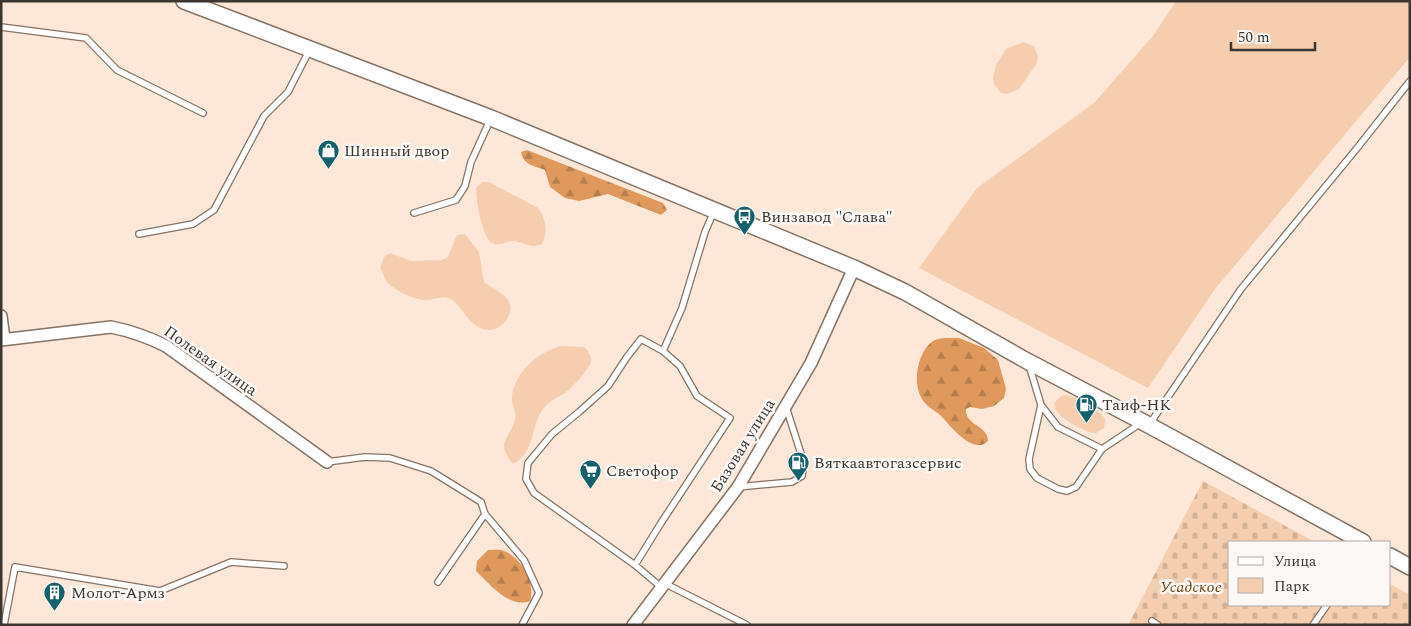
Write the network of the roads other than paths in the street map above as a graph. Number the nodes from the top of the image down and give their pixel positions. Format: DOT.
graph roads {
  1 [pos="184,1"];
  2 [pos="1,27"];
  3 [pos="310,49"];
  4 [pos="1410,81"];
  5 [pos="203,113"];
  6 [pos="491,118"];
  7 [pos="714,211"];
  8 [pos="414,213"];
  9 [pos="139,234"];
  10 [pos="854,268"];
  11 [pos="1,316"];
  12 [pos="2,340"];
  13 [pos="663,351"];
  14 [pos="1027,361"];
  15 [pos="1042,405"];
  16 [pos="786,407"];
  17 [pos="1146,423"];
  18 [pos="1102,449"];
  19 [pos="327,462"];
  20 [pos="738,487"];
  21 [pos="485,514"];
  22 [pos="1361,541"];
  23 [pos="1391,557"];
  24 [pos="635,565"];
  25 [pos="284,566"];
  26 [pos="1410,567"];
  27 [pos="438,582"];
  28 [pos="662,585"];
  29 [pos="1326,606"];
  30 [pos="1152,620"];
  31 [pos="4,625"];
  32 [pos="522,625"];
  33 [pos="633,625"];
  34 [pos="748,625"];
  35 [pos="1158,625"];
  36 [pos="1313,625"];
  1 -- 3 [label="main road"];
  2 -- 5 [label="lane"];
  3 -- 6 [label="main road"];
  3 -- 9 [label="lane"];
  4 -- 17 [label="lane"];
  6 -- 7 [label="main road"];
  6 -- 8 [label="lane"];
  7 -- 10 [label="main road"];
  7 -- 13 [label="lane"];
  10 -- 14 [label="main road"];
  10 -- 16 [label="street, Базовая улица"];
  11 -- 12 [label="street"];
  12 -- 19 [label="street, Полевая улица"];
  13 -- 24 [label="lane"];
  13 -- 24 [label="lane"];
  14 -- 15 [label="lane"];
  14 -- 17 [label="main road"];
  15 -- 18 [label="lane"];
  15 -- 18 [label="lane"];
  16 -- 20 [label="street, Базовая улица"];
  16 -- 20 [label="lane"];
  17 -- 18 [label="lane"];
  17 -- 22 [label="main road"];
  19 -- 21 [label="lane"];
  20 -- 28 [label="street, Базовая улица"];
  21 -- 27 [label="lane"];
  21 -- 32 [label="lane"];
  23 -- 26 [label="main road"];
  24 -- 28 [label="lane"];
  25 -- 31 [label="lane"];
  28 -- 33 [label="street, Базовая улица"];
  28 -- 34 [label="lane"];
  29 -- 36 [label="lane"];
  30 -- 35 [label="lane"];
}
